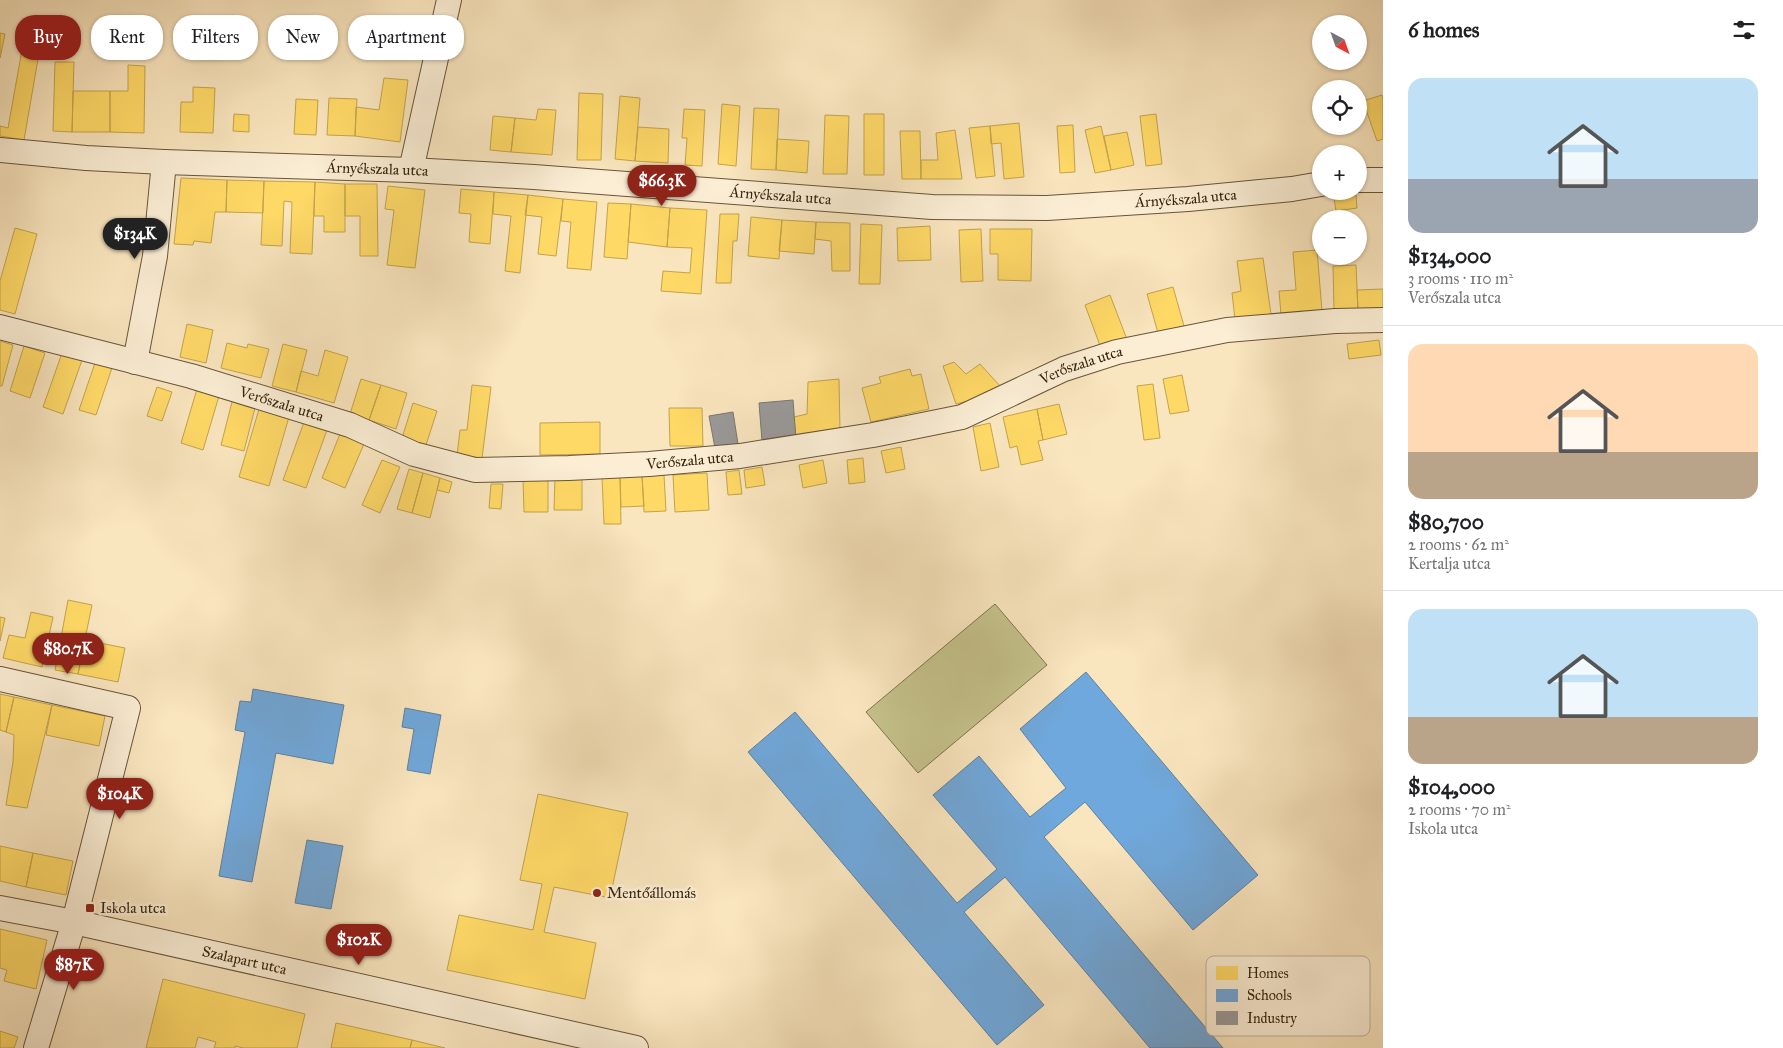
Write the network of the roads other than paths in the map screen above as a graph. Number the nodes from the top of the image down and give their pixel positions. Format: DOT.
graph roads {
  1 [pos="449,0"];
  2 [pos="0,150"];
  3 [pos="164,162"];
  4 [pos="411,170"];
  5 [pos="1367,180"];
  6 [pos="1383,180"];
  7 [pos="1312,186"];
  8 [pos="1383,320"];
  9 [pos="0,327"];
  10 [pos="136,362"];
  11 [pos="0,679"];
  12 [pos="0,908"];
  13 [pos="74,922"];
  14 [pos="36,1048"];
  15 [pos="636,1048"];
  1 -- 4 [label="street"];
  2 -- 3 [label="street, Árnyékszala utca"];
  3 -- 4 [label="street, Árnyékszala utca"];
  3 -- 10 [label="street"];
  4 -- 7 [label="street, Árnyékszala utca"];
  5 -- 6 [label="street"];
  8 -- 10 [label="street, Verőszala utca"];
  9 -- 10 [label="street, Verőszala utca"];
  11 -- 13 [label="street"];
  12 -- 13 [label="street, Szalapart utca"];
  13 -- 14 [label="street"];
  13 -- 15 [label="street, Szalapart utca"];
}
